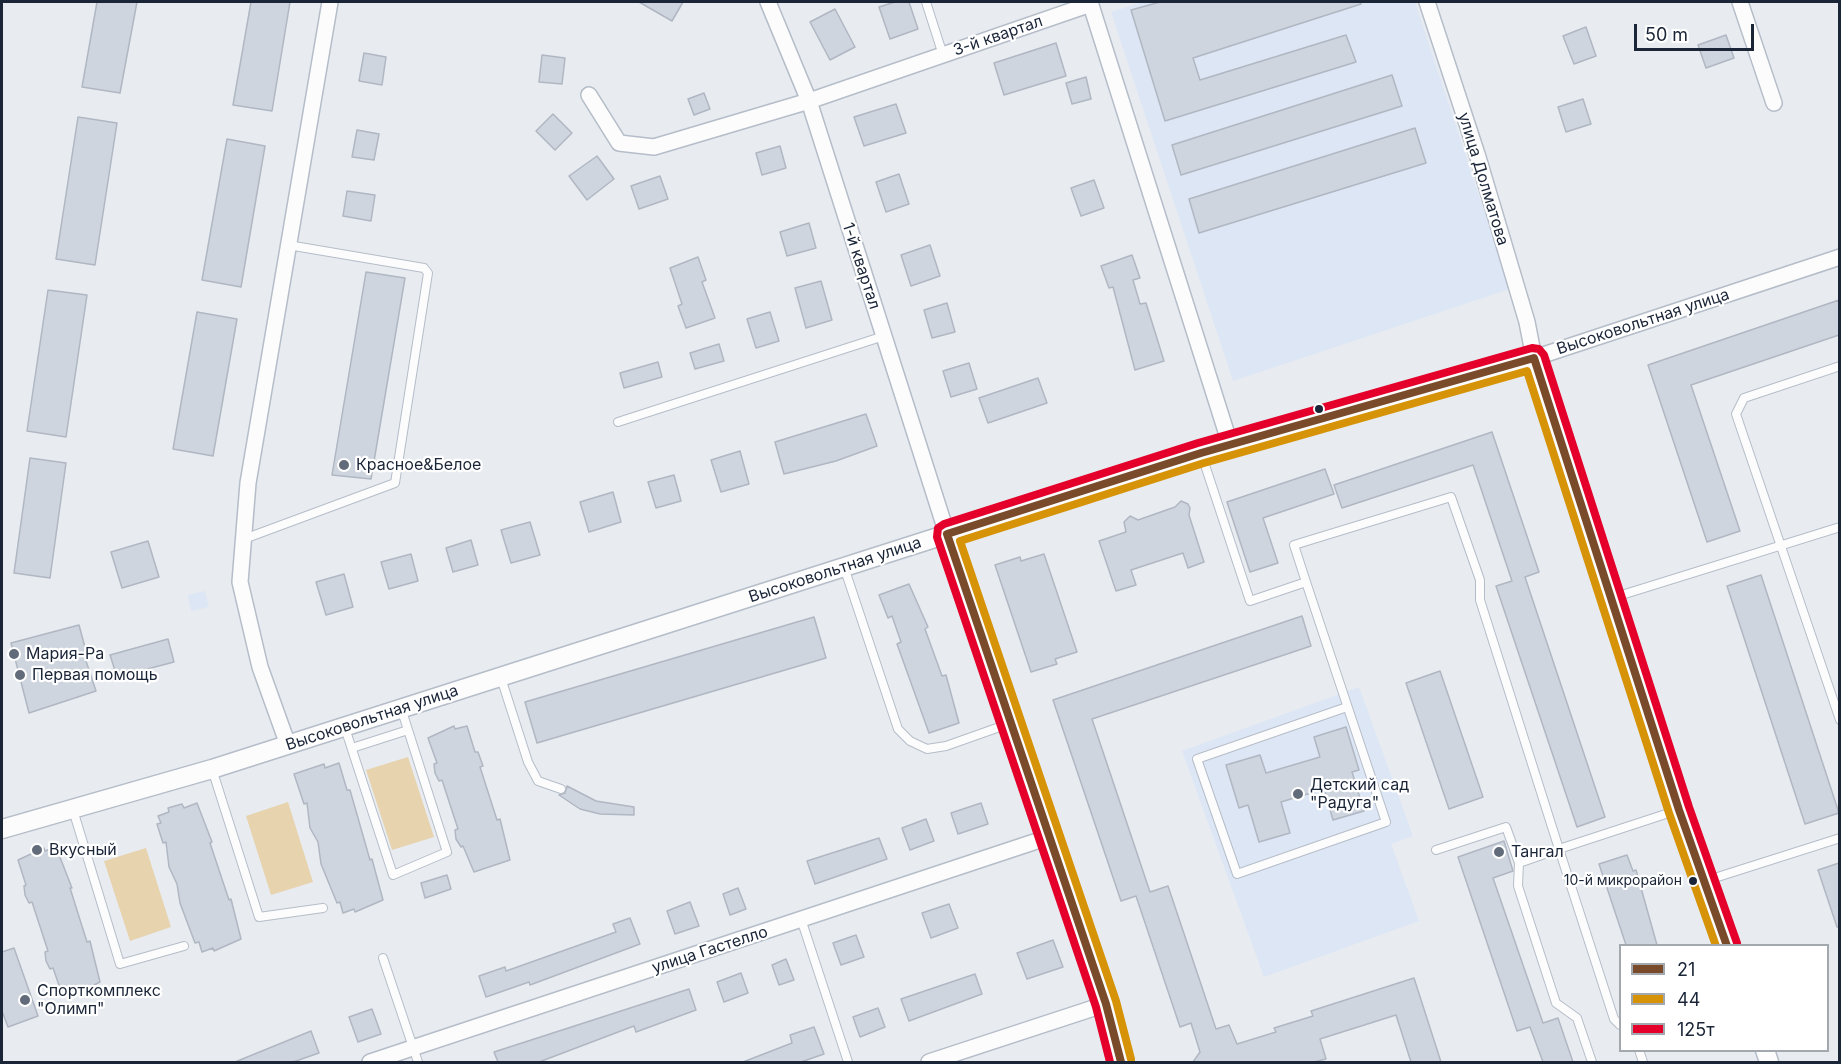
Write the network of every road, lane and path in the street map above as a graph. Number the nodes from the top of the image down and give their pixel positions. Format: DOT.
graph roads {
  1 [pos="330,2"];
  2 [pos="768,2"];
  3 [pos="926,2"];
  4 [pos="1427,2"];
  5 [pos="1740,2"];
  6 [pos="1091,3"];
  7 [pos="943,55"];
  8 [pos="589,95"];
  9 [pos="809,101"];
  10 [pos="1774,103"];
  11 [pos="288,245"];
  12 [pos="1839,257"];
  13 [pos="884,336"];
  14 [pos="1534,358"];
  15 [pos="1839,366"];
  16 [pos="618,422"];
  17 [pos="1230,444"];
  18 [pos="1201,453"];
  19 [pos="1839,527"];
  20 [pos="947,534"];
  21 [pos="243,539"];
  22 [pos="1781,545"];
  23 [pos="844,567"];
  24 [pos="1306,582"];
  25 [pos="1610,598"];
  26 [pos="501,678"];
  27 [pos="1347,707"];
  28 [pos="401,708"];
  29 [pos="1839,720"];
  30 [pos="1011,723"];
  31 [pos="345,727"];
  32 [pos="408,730"];
  33 [pos="288,745"];
  34 [pos="352,748"];
  35 [pos="212,769"];
  36 [pos="561,789"];
  37 [pos="74,810"];
  38 [pos="1679,810"];
  39 [pos="2,829"];
  40 [pos="1049,837"];
  41 [pos="1839,838"];
  42 [pos="1559,849"];
  43 [pos="1436,850"];
  44 [pos="1519,863"];
  45 [pos="1705,881"];
  46 [pos="323,908"];
  47 [pos="801,919"];
  48 [pos="1727,944"];
  49 [pos="184,946"];
  50 [pos="383,958"];
  51 [pos="1106,1004"];
  52 [pos="1619,1024"];
  53 [pos="416,1055"];
  54 [pos="370,1062"];
  55 [pos="848,1062"];
  56 [pos="929,1062"];
  57 [pos="1121,1062"];
  58 [pos="1592,1062"];
  1 -- 11 [label="street"];
  2 -- 9 [label="street, 1-й квартал"];
  3 -- 7 [label="lane"];
  4 -- 14 [label="street, улица Долматова"];
  5 -- 10 [label="street"];
  6 -- 7 [label="street, 3-й квартал"];
  6 -- 17 [label="street, 3-й квартал"];
  7 -- 9 [label="street, 3-й квартал"];
  8 -- 9 [label="street, 3-й квартал"];
  9 -- 13 [label="street, 1-й квартал"];
  11 -- 21 [label="street"];
  11 -- 21 [label="lane"];
  12 -- 14 [label="street, Высоковольтная улица"];
  13 -- 16 [label="lane"];
  13 -- 20 [label="street, 1-й квартал"];
  14 -- 17 [label="street, Высоковольтная улица"];
  14 -- 25 [label="street"];
  15 -- 22 [label="lane"];
  17 -- 18 [label="street, Высоковольтная улица"];
  18 -- 20 [label="street, Высоковольтная улица"];
  18 -- 24 [label="lane"];
  19 -- 22 [label="lane"];
  20 -- 23 [label="street, Высоковольтная улица"];
  20 -- 30 [label="street"];
  21 -- 33 [label="street"];
  22 -- 25 [label="lane"];
  22 -- 29 [label="lane"];
  23 -- 26 [label="street, Высоковольтная улица"];
  23 -- 30 [label="lane"];
  24 -- 27 [label="lane"];
  24 -- 42 [label="lane"];
  25 -- 38 [label="street"];
  26 -- 28 [label="street, Высоковольтная улица"];
  26 -- 36 [label="lane"];
  27 -- 27 [label="lane"];
  28 -- 31 [label="street, Высоковольтная улица"];
  28 -- 32 [label="lane"];
  30 -- 40 [label="street"];
  31 -- 33 [label="street, Высоковольтная улица"];
  31 -- 34 [label="lane"];
  32 -- 34 [label="lane"];
  32 -- 34 [label="lane"];
  33 -- 35 [label="street, Высоковольтная улица"];
  35 -- 37 [label="street, Высоковольтная улица"];
  35 -- 46 [label="lane"];
  37 -- 39 [label="street, Высоковольтная улица"];
  37 -- 49 [label="lane"];
  38 -- 42 [label="lane"];
  38 -- 45 [label="street"];
  40 -- 47 [label="street, улица Гастелло"];
  40 -- 51 [label="street"];
  41 -- 45 [label="lane"];
  42 -- 44 [label="lane"];
  42 -- 52 [label="lane"];
  43 -- 44 [label="lane"];
  44 -- 58 [label="lane"];
  45 -- 48 [label="street"];
  47 -- 53 [label="street, улица Гастелло"];
  47 -- 55 [label="lane"];
  50 -- 53 [label="lane"];
  51 -- 56 [label="street"];
  51 -- 57 [label="street"];
  53 -- 54 [label="street, улица Гастелло"];
}
